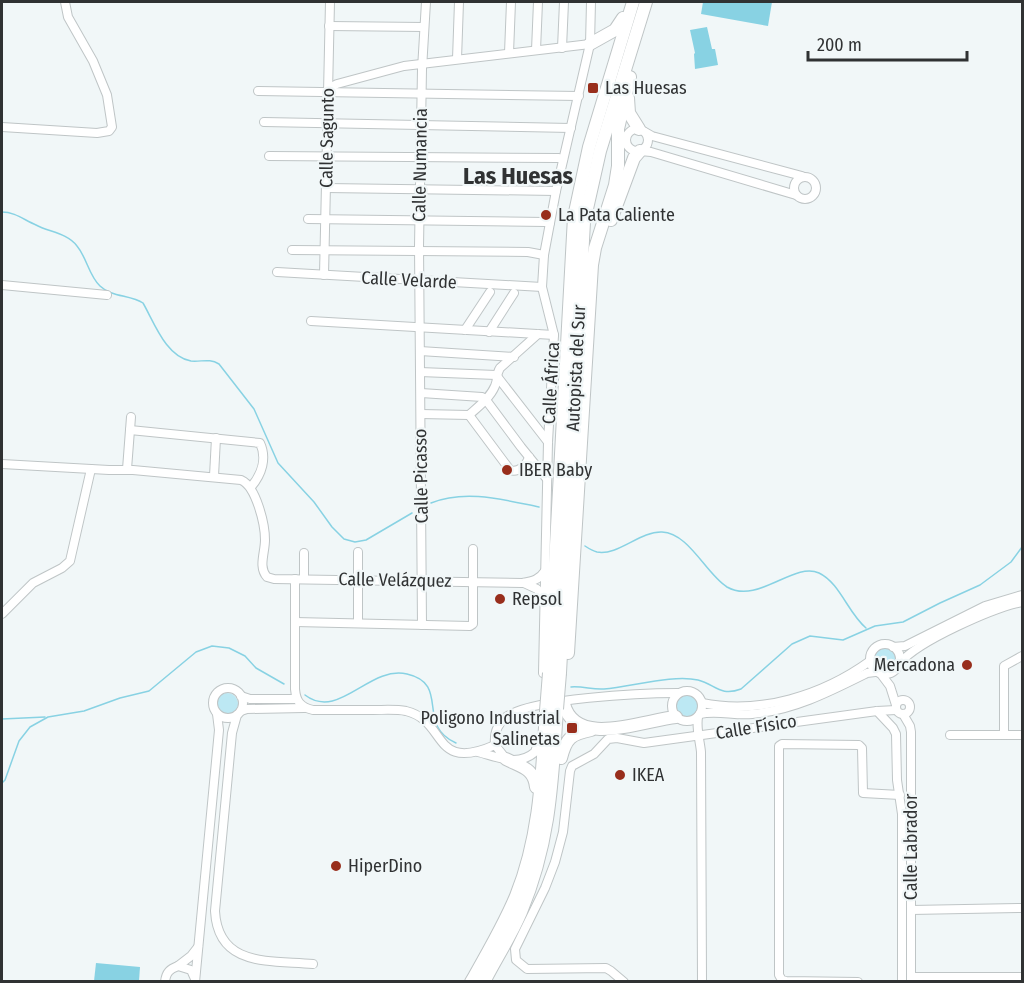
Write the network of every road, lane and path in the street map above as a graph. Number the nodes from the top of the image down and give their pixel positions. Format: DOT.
graph roads {
  1 [pos="65,2"];
  2 [pos="330,2"];
  3 [pos="426,2"];
  4 [pos="459,2"];
  5 [pos="511,2"];
  6 [pos="538,2"];
  7 [pos="564,2"];
  8 [pos="591,2"];
  9 [pos="628,2"];
  10 [pos="633,2"];
  11 [pos="647,2"];
  12 [pos="329,26"];
  13 [pos="424,27"];
  14 [pos="590,44"];
  15 [pos="562,48"];
  16 [pos="536,50"];
  17 [pos="509,53"];
  18 [pos="457,59"];
  19 [pos="422,63"];
  20 [pos="631,71"];
  21 [pos="328,77"];
  22 [pos="341,83"];
  23 [pos="258,91"];
  24 [pos="328,92"];
  25 [pos="344,92"];
  26 [pos="421,94"];
  27 [pos="579,96"];
  28 [pos="264,122"];
  29 [pos="326,124"];
  30 [pos="421,126"];
  31 [pos="2,127"];
  32 [pos="571,128"];
  33 [pos="642,131"];
  34 [pos="640,151"];
  35 [pos="269,156"];
  36 [pos="326,156"];
  37 [pos="420,158"];
  38 [pos="563,160"];
  39 [pos="802,176"];
  40 [pos="326,188"];
  41 [pos="420,189"];
  42 [pos="556,191"];
  43 [pos="796,195"];
  44 [pos="308,219"];
  45 [pos="325,219"];
  46 [pos="419,220"];
  47 [pos="550,223"];
  48 [pos="292,250"];
  49 [pos="324,250"];
  50 [pos="419,253"];
  51 [pos="544,255"];
  52 [pos="592,264"];
  53 [pos="277,272"];
  54 [pos="324,275"];
  55 [pos="418,281"];
  56 [pos="2,285"];
  57 [pos="542,287"];
  58 [pos="490,292"];
  59 [pos="514,293"];
  60 [pos="107,295"];
  61 [pos="311,321"];
  62 [pos="419,328"];
  63 [pos="465,330"];
  64 [pos="489,332"];
  65 [pos="538,334"];
  66 [pos="554,335"];
  67 [pos="420,351"];
  68 [pos="514,357"];
  69 [pos="420,372"];
  70 [pos="496,375"];
  71 [pos="421,393"];
  72 [pos="486,400"];
  73 [pos="421,414"];
  74 [pos="469,415"];
  75 [pos="131,417"];
  76 [pos="130,430"];
  77 [pos="216,438"];
  78 [pos="548,442"];
  79 [pos="527,461"];
  80 [pos="2,464"];
  81 [pos="91,468"];
  82 [pos="128,469"];
  83 [pos="559,472"];
  84 [pos="214,476"];
  85 [pos="547,479"];
  86 [pos="251,487"];
  87 [pos="551,529"];
  88 [pos="547,548"];
  89 [pos="473,549"];
  90 [pos="358,552"];
  91 [pos="304,553"];
  92 [pos="545,570"];
  93 [pos="295,579"];
  94 [pos="304,579"];
  95 [pos="358,580"];
  96 [pos="422,581"];
  97 [pos="473,581"];
  98 [pos="522,583"];
  99 [pos="1023,595"];
  100 [pos="544,597"];
  101 [pos="1023,602"];
  102 [pos="2,614"];
  103 [pos="358,623"];
  104 [pos="295,624"];
  105 [pos="422,625"];
  106 [pos="545,636"];
  107 [pos="893,647"];
  108 [pos="1023,656"];
  109 [pos="870,661"];
  110 [pos="898,667"];
  111 [pos="555,673"];
  112 [pos="878,673"];
  113 [pos="891,690"];
  114 [pos="655,693"];
  115 [pos="678,693"];
  116 [pos="241,696"];
  117 [pos="296,699"];
  118 [pos="702,703"];
  119 [pos="899,707"];
  120 [pos="304,708"];
  121 [pos="555,709"];
  122 [pos="877,711"];
  123 [pos="676,712"];
  124 [pos="239,713"];
  125 [pos="699,716"];
  126 [pos="223,717"];
  127 [pos="601,728"];
  128 [pos="232,730"];
  129 [pos="712,734"];
  130 [pos="950,735"];
  131 [pos="1004,735"];
  132 [pos="1023,735"];
  133 [pos="697,737"];
  134 [pos="539,741"];
  135 [pos="495,745"];
  136 [pos="701,748"];
  137 [pos="478,752"];
  138 [pos="561,758"];
  139 [pos="506,759"];
  140 [pos="536,787"];
  141 [pos="900,795"];
  142 [pos="551,797"];
  143 [pos="515,897"];
  144 [pos="1023,908"];
  145 [pos="911,910"];
  146 [pos="198,946"];
  147 [pos="313,964"];
  148 [pos="178,966"];
  149 [pos="1023,977"];
  150 [pos="911,979"];
  151 [pos="941,979"];
  152 [pos="165,981"];
  153 [pos="195,981"];
  154 [pos="471,981"];
  155 [pos="484,981"];
  156 [pos="624,981"];
  157 [pos="702,981"];
  158 [pos="858,981"];
  159 [pos="902,981"];
  1 -- 31 [label="street"];
  2 -- 12 [label="street, Calle Sagunto"];
  3 -- 13 [label="street, Calle Numancia"];
  4 -- 18 [label="street"];
  5 -- 17 [label="street"];
  6 -- 16 [label="street"];
  7 -- 15 [label="street"];
  8 -- 14 [label="street, Calle África"];
  9 -- 14 [label="highway"];
  10 -- 83 [label="highway, Autopista del Sur"];
  11 -- 20 [label="highway"];
  11 -- 111 [label="highway, Autopista del Sur"];
  12 -- 13 [label="street"];
  12 -- 21 [label="street, Calle Sagunto"];
  13 -- 19 [label="street, Calle Numancia"];
  14 -- 15 [label="street"];
  14 -- 27 [label="street, Calle África"];
  15 -- 16 [label="street"];
  16 -- 17 [label="street"];
  17 -- 18 [label="street"];
  18 -- 19 [label="street"];
  19 -- 22 [label="street"];
  19 -- 26 [label="street, Calle Numancia"];
  20 -- 33 [label="highway"];
  20 -- 52 [label="highway"];
  21 -- 22 [label="street"];
  21 -- 24 [label="street, Calle Sagunto"];
  22 -- 24 [label="street"];
  22 -- 25 [label="street"];
  23 -- 24 [label="street"];
  24 -- 25 [label="street"];
  24 -- 29 [label="street, Calle Sagunto"];
  25 -- 26 [label="street"];
  26 -- 27 [label="street"];
  26 -- 30 [label="street, Calle Numancia"];
  27 -- 32 [label="street, Calle África"];
  28 -- 29 [label="street"];
  29 -- 30 [label="street"];
  29 -- 36 [label="street, Calle Sagunto"];
  30 -- 32 [label="street"];
  30 -- 37 [label="street, Calle Numancia"];
  32 -- 38 [label="street, Calle África"];
  33 -- 34 [label="street"];
  33 -- 34 [label="street"];
  33 -- 39 [label="street"];
  34 -- 43 [label="street"];
  34 -- 52 [label="highway"];
  35 -- 36 [label="street"];
  36 -- 37 [label="street"];
  36 -- 40 [label="street, Calle Sagunto"];
  37 -- 38 [label="street"];
  37 -- 41 [label="street, Calle Numancia"];
  38 -- 42 [label="street, Calle África"];
  39 -- 43 [label="street"];
  39 -- 43 [label="street"];
  40 -- 41 [label="street"];
  40 -- 45 [label="street, Calle Sagunto"];
  41 -- 42 [label="street"];
  41 -- 46 [label="street, Calle Numancia"];
  42 -- 47 [label="street, Calle África"];
  44 -- 45 [label="street"];
  45 -- 46 [label="street"];
  45 -- 49 [label="street, Calle Sagunto"];
  46 -- 47 [label="street"];
  46 -- 50 [label="street, Calle Numancia"];
  47 -- 51 [label="street, Calle África"];
  48 -- 49 [label="street"];
  49 -- 50 [label="street"];
  49 -- 54 [label="street, Calle Sagunto"];
  50 -- 51 [label="street"];
  50 -- 55 [label="street, Calle Numancia"];
  51 -- 57 [label="street, Calle África"];
  52 -- 111 [label="highway"];
  53 -- 54 [label="street, Calle Velarde"];
  54 -- 55 [label="street, Calle Velarde"];
  55 -- 57 [label="street, Calle Velarde"];
  55 -- 62 [label="street, Calle Numancia"];
  56 -- 60 [label="street"];
  57 -- 66 [label="street, Calle África"];
  58 -- 63 [label="street"];
  59 -- 64 [label="street"];
  61 -- 62 [label="street"];
  62 -- 63 [label="street"];
  62 -- 67 [label="street, Calle Picasso"];
  63 -- 64 [label="street"];
  64 -- 65 [label="street"];
  65 -- 66 [label="street"];
  65 -- 68 [label="street"];
  66 -- 78 [label="street, Calle África"];
  67 -- 68 [label="street"];
  67 -- 69 [label="street, Calle Picasso"];
  68 -- 70 [label="street"];
  69 -- 70 [label="street"];
  69 -- 71 [label="street, Calle Picasso"];
  70 -- 72 [label="street"];
  70 -- 78 [label="street"];
  71 -- 72 [label="street"];
  71 -- 73 [label="street, Calle Picasso"];
  72 -- 74 [label="street"];
  72 -- 79 [label="street"];
  73 -- 74 [label="street"];
  73 -- 96 [label="street, Calle Picasso"];
  74 -- 79 [label="street"];
  75 -- 76 [label="street"];
  76 -- 77 [label="street"];
  76 -- 82 [label="street"];
  77 -- 84 [label="street"];
  77 -- 86 [label="street"];
  78 -- 85 [label="street, Calle África"];
  79 -- 85 [label="street"];
  80 -- 81 [label="street"];
  81 -- 82 [label="street"];
  81 -- 102 [label="street"];
  82 -- 84 [label="street"];
  83 -- 87 [label="highway"];
  83 -- 111 [label="highway, Autopista del Sur"];
  84 -- 86 [label="street"];
  85 -- 88 [label="street, Calle África"];
  86 -- 93 [label="street, Calle Velázquez"];
  87 -- 88 [label="highway"];
  87 -- 106 [label="highway"];
  88 -- 92 [label="street, Calle África"];
  89 -- 97 [label="street"];
  90 -- 95 [label="street"];
  91 -- 94 [label="street"];
  92 -- 98 [label="street"];
  92 -- 100 [label="street, Calle África"];
  93 -- 94 [label="street, Calle Velázquez"];
  93 -- 104 [label="street"];
  94 -- 95 [label="street, Calle Velázquez"];
  95 -- 96 [label="street, Calle Velázquez"];
  95 -- 103 [label="street"];
  96 -- 97 [label="street, Calle Velázquez"];
  96 -- 105 [label="street, Calle Picasso"];
  97 -- 98 [label="street, Calle Velázquez"];
  97 -- 105 [label="street"];
  98 -- 100 [label="street"];
  99 -- 107 [label="street"];
  100 -- 106 [label="street, Calle África"];
  101 -- 110 [label="street"];
  103 -- 104 [label="street"];
  103 -- 105 [label="street"];
  104 -- 117 [label="street"];
  106 -- 111 [label="street, Calle África"];
  107 -- 109 [label="street"];
  107 -- 110 [label="street"];
  108 -- 131 [label="street"];
  109 -- 112 [label="street"];
  109 -- 118 [label="street"];
  110 -- 112 [label="street"];
  110 -- 113 [label="street"];
  111 -- 121 [label="highway, Autopista del Sur, bridge"];
  112 -- 113 [label="street"];
  112 -- 125 [label="street"];
  113 -- 119 [label="street"];
  114 -- 115 [label="street"];
  114 -- 123 [label="street"];
  114 -- 135 [label="street"];
  115 -- 118 [label="street"];
  115 -- 123 [label="street"];
  116 -- 117 [label="street"];
  116 -- 124 [label="street"];
  116 -- 126 [label="street"];
  117 -- 120 [label="street"];
  118 -- 125 [label="street"];
  119 -- 122 [label="street, Calle Físico"];
  119 -- 145 [label="street, Calle Labrador"];
  120 -- 124 [label="street"];
  120 -- 137 [label="street"];
  121 -- 127 [label="highway"];
  121 -- 134 [label="street"];
  121 -- 138 [label="highway"];
  121 -- 142 [label="highway, Autopista del Sur"];
  121 -- 143 [label="highway, Autopista del Sur"];
  122 -- 129 [label="street, Calle Físico"];
  122 -- 141 [label="street"];
  123 -- 125 [label="street"];
  123 -- 127 [label="highway"];
  123 -- 133 [label="street"];
  124 -- 126 [label="street"];
  124 -- 128 [label="street"];
  125 -- 133 [label="street"];
  126 -- 128 [label="street"];
  126 -- 146 [label="street"];
  127 -- 138 [label="highway"];
  128 -- 147 [label="street"];
  129 -- 133 [label="street, Calle Físico"];
  129 -- 136 [label="street"];
  130 -- 131 [label="street"];
  131 -- 132 [label="street"];
  133 -- 136 [label="street"];
  133 -- 156 [label="street, Calle Físico"];
  134 -- 139 [label="street"];
  134 -- 140 [label="highway"];
  135 -- 137 [label="street"];
  135 -- 139 [label="street"];
  136 -- 157 [label="street"];
  137 -- 139 [label="street"];
  138 -- 142 [label="highway"];
  139 -- 140 [label="highway"];
  140 -- 143 [label="highway"];
  141 -- 158 [label="street"];
  141 -- 159 [label="street"];
  142 -- 155 [label="highway, Autopista del Sur"];
  143 -- 154 [label="highway, Autopista del Sur"];
  144 -- 145 [label="street"];
  145 -- 150 [label="street, Calle Labrador"];
  146 -- 148 [label="street"];
  146 -- 153 [label="street"];
  148 -- 152 [label="street"];
  148 -- 153 [label="street"];
  149 -- 151 [label="street"];
  150 -- 151 [label="street"];
}
